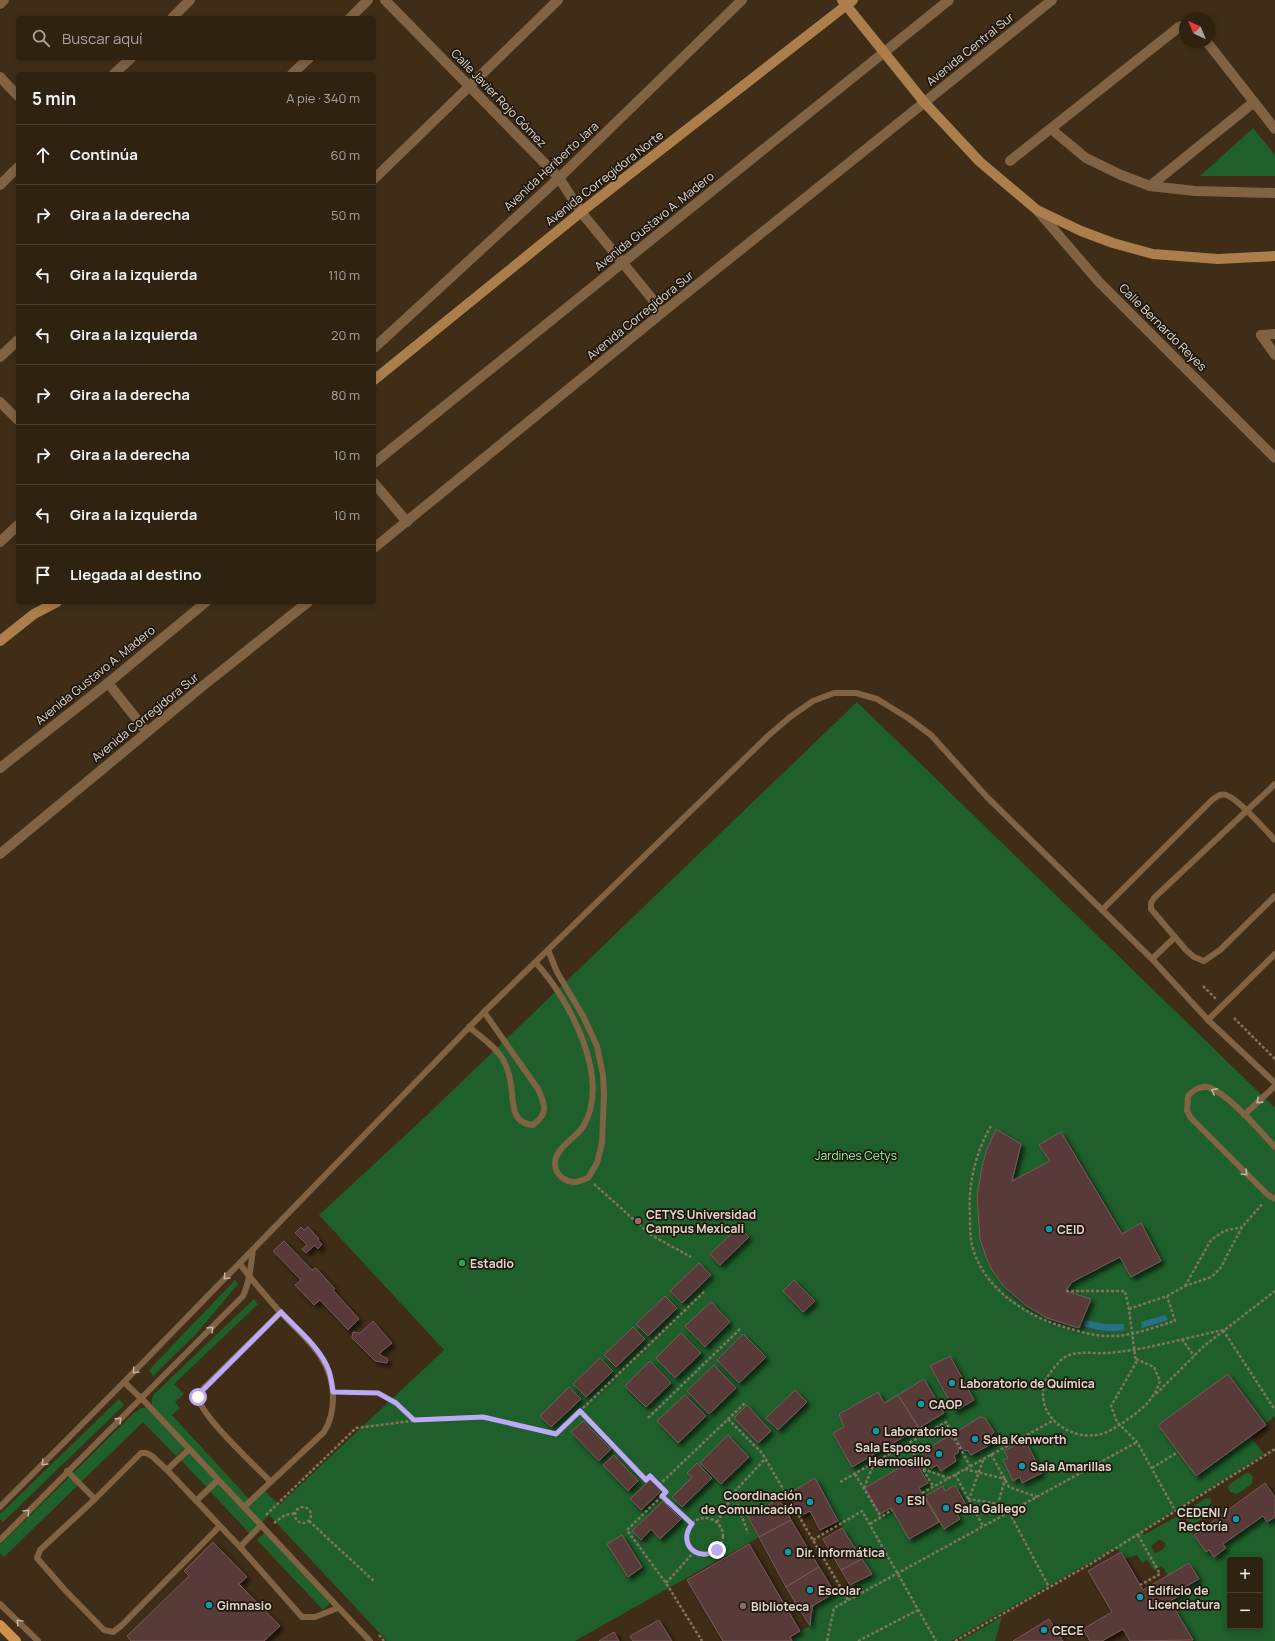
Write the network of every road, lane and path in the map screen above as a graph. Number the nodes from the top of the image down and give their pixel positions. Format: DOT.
graph roads {
  1 [pos="4,0"];
  2 [pos="190,0"];
  3 [pos="368,0"];
  4 [pos="385,0"];
  5 [pos="558,0"];
  6 [pos="742,0"];
  7 [pos="949,0"];
  8 [pos="1052,0"];
  9 [pos="847,2"];
  10 [pos="0,4"];
  11 [pos="174,16"];
  12 [pos="352,16"];
  13 [pos="1179,27"];
  14 [pos="1212,48"];
  15 [pos="884,52"];
  16 [pos="129,60"];
  17 [pos="307,60"];
  18 [pos="116,72"];
  19 [pos="294,72"];
  20 [pos="0,77"];
  21 [pos="470,86"];
  22 [pos="16,94"];
  23 [pos="924,102"];
  24 [pos="1254,102"];
  25 [pos="1051,129"];
  26 [pos="1275,129"];
  27 [pos="1010,161"];
  28 [pos="16,170"];
  29 [pos="376,177"];
  30 [pos="559,178"];
  31 [pos="0,185"];
  32 [pos="1150,186"];
  33 [pos="1275,193"];
  34 [pos="1037,210"];
  35 [pos="581,212"];
  36 [pos="1275,256"];
  37 [pos="1234,259"];
  38 [pos="623,263"];
  39 [pos="1275,263"];
  40 [pos="663,312"];
  41 [pos="1275,334"];
  42 [pos="16,342"];
  43 [pos="376,346"];
  44 [pos="1275,355"];
  45 [pos="0,357"];
  46 [pos="376,378"];
  47 [pos="0,402"];
  48 [pos="16,418"];
  49 [pos="1275,458"];
  50 [pos="376,460"];
  51 [pos="376,485"];
  52 [pos="407,522"];
  53 [pos="16,527"];
  54 [pos="0,542"];
  55 [pos="376,546"];
  56 [pos="53,604"];
  57 [pos="204,604"];
  58 [pos="306,604"];
  59 [pos="0,641"];
  60 [pos="108,683"];
  61 [pos="147,732"];
  62 [pos="0,768"];
  63 [pos="1275,784"];
  64 [pos="1247,811"];
  65 [pos="1275,840"];
  66 [pos="0,854"];
  67 [pos="1275,896"];
  68 [pos="1102,910"];
  69 [pos="1175,937"];
  70 [pos="548,950"];
  71 [pos="1275,954"];
  72 [pos="1152,959"];
  73 [pos="536,963"];
  74 [pos="1203,986"];
  75 [pos="1216,999"];
  76 [pos="484,1012"];
  77 [pos="1234,1018"];
  78 [pos="1208,1020"];
  79 [pos="469,1027"];
  80 [pos="1275,1059"];
  81 [pos="1275,1084"];
  82 [pos="1244,1115"];
  83 [pos="991,1126"];
  84 [pos="1275,1147"];
  85 [pos="588,1178"];
  86 [pos="1275,1199"];
  87 [pos="1265,1202"];
  88 [pos="1242,1226"];
  89 [pos="253,1249"];
  90 [pos="691,1257"];
  91 [pos="240,1264"];
  92 [pos="249,1276"];
  93 [pos="1185,1286"];
  94 [pos="705,1290"];
  95 [pos="1066,1291"];
  96 [pos="1275,1291"];
  97 [pos="1167,1296"];
  98 [pos="1129,1309"];
  99 [pos="281,1312"];
  100 [pos="741,1328"];
  101 [pos="1223,1330"];
  102 [pos="1132,1333"];
  103 [pos="1182,1339"];
  104 [pos="1134,1349"];
  105 [pos="1194,1356"];
  106 [pos="1136,1359"];
  107 [pos="124,1382"];
  108 [pos="333,1392"];
  109 [pos="1156,1394"];
  110 [pos="142,1399"];
  111 [pos="746,1402"];
  112 [pos="1275,1410"];
  113 [pos="580,1411"];
  114 [pos="648,1418"];
  115 [pos="728,1419"];
  116 [pos="414,1420"];
  117 [pos="1054,1420"];
  118 [pos="1120,1425"];
  119 [pos="1137,1442"];
  120 [pos="908,1444"];
  121 [pos="189,1449"];
  122 [pos="1275,1449"];
  123 [pos="1178,1452"];
  124 [pos="991,1454"];
  125 [pos="984,1458"];
  126 [pos="765,1459"];
  127 [pos="874,1463"];
  128 [pos="970,1466"];
  129 [pos="922,1468"];
  130 [pos="1152,1468"];
  131 [pos="965,1469"];
  132 [pos="167,1470"];
  133 [pos="67,1471"];
  134 [pos="978,1472"];
  135 [pos="855,1474"];
  136 [pos="955,1474"];
  137 [pos="948,1478"];
  138 [pos="1005,1479"];
  139 [pos="218,1480"];
  140 [pos="270,1482"];
  141 [pos="840,1482"];
  142 [pos="659,1485"];
  143 [pos="933,1486"];
  144 [pos="864,1488"];
  145 [pos="922,1493"];
  146 [pos="733,1495"];
  147 [pos="662,1496"];
  148 [pos="1037,1497"];
  149 [pos="969,1499"];
  150 [pos="95,1500"];
  151 [pos="196,1501"];
  152 [pos="0,1507"];
  153 [pos="244,1507"];
  154 [pos="892,1510"];
  155 [pos="1009,1512"];
  156 [pos="1176,1512"];
  157 [pos="296,1513"];
  158 [pos="265,1514"];
  159 [pos="881,1517"];
  160 [pos="308,1521"];
  161 [pos="717,1522"];
  162 [pos="274,1523"];
  163 [pos="692,1524"];
  164 [pos="870,1524"];
  165 [pos="261,1525"];
  166 [pos="220,1526"];
  167 [pos="984,1526"];
  168 [pos="748,1533"];
  169 [pos="1138,1534"];
  170 [pos="1,1536"];
  171 [pos="812,1540"];
  172 [pos="240,1547"];
  173 [pos="694,1552"];
  174 [pos="898,1573"];
  175 [pos="374,1581"];
  176 [pos="666,1583"];
  177 [pos="1140,1585"];
  178 [pos="1049,1587"];
  179 [pos="848,1600"];
  180 [pos="0,1604"];
  181 [pos="338,1608"];
  182 [pos="918,1610"];
  183 [pos="0,1625"];
  184 [pos="16,1641"];
  185 [pos="38,1641"];
  186 [pos="370,1641"];
  187 [pos="702,1641"];
  188 [pos="827,1641"];
  189 [pos="858,1641"];
  190 [pos="936,1641"];
  191 [pos="955,1641"];
  1 -- 10 [label="street"];
  2 -- 11 [label="street"];
  3 -- 12 [label="street"];
  4 -- 21 [label="street, Calle Javier Rojo Gómez"];
  5 -- 21 [label="street"];
  6 -- 30 [label="street, Avenida Heriberto Jara"];
  7 -- 15 [label="street, Avenida Gustavo A. Madero"];
  8 -- 23 [label="street, Avenida Central Sur"];
  9 -- 15 [label="street"];
  9 -- 35 [label="street, Avenida Corregidora Norte"];
  13 -- 25 [label="street"];
  14 -- 24 [label="street"];
  15 -- 23 [label="street"];
  15 -- 38 [label="street, Avenida Gustavo A. Madero"];
  16 -- 18 [label="street"];
  17 -- 19 [label="street"];
  20 -- 22 [label="street"];
  21 -- 29 [label="street"];
  21 -- 30 [label="street, Calle Javier Rojo Gómez"];
  23 -- 34 [label="street"];
  23 -- 40 [label="street, Avenida Corregidora Sur"];
  24 -- 26 [label="street"];
  24 -- 32 [label="street"];
  25 -- 27 [label="street"];
  25 -- 32 [label="street"];
  28 -- 31 [label="street"];
  30 -- 35 [label="street, Calle Javier Rojo Gómez"];
  30 -- 43 [label="street, Avenida Heriberto Jara"];
  32 -- 33 [label="street"];
  34 -- 37 [label="street"];
  34 -- 49 [label="street, Calle Bernardo Reyes"];
  35 -- 38 [label="street, Calle Javier Rojo Gómez"];
  35 -- 46 [label="street, Avenida Corregidora Norte"];
  36 -- 37 [label="street"];
  37 -- 39 [label="street"];
  38 -- 40 [label="street, Calle Javier Rojo Gómez"];
  38 -- 50 [label="street, Avenida Gustavo A. Madero"];
  40 -- 52 [label="street, Avenida Corregidora Sur"];
  41 -- 44 [label="street"];
  42 -- 45 [label="street"];
  47 -- 48 [label="street"];
  51 -- 52 [label="street"];
  52 -- 55 [label="street, Avenida Corregidora Sur"];
  53 -- 54 [label="street"];
  56 -- 59 [label="street"];
  57 -- 60 [label="street, Avenida Gustavo A. Madero"];
  58 -- 61 [label="street, Avenida Corregidora Sur"];
  60 -- 61 [label="street"];
  60 -- 62 [label="street, Avenida Gustavo A. Madero"];
  61 -- 66 [label="street, Avenida Corregidora Sur"];
  63 -- 64 [label="lane"];
  64 -- 65 [label="lane"];
  64 -- 68 [label="lane"];
  64 -- 69 [label="lane"];
  67 -- 69 [label="lane"];
  68 -- 70 [label="lane"];
  68 -- 72 [label="lane"];
  69 -- 72 [label="lane"];
  70 -- 73 [label="lane"];
  70 -- 85 [label="lane"];
  71 -- 78 [label="lane"];
  72 -- 78 [label="lane"];
  73 -- 76 [label="lane"];
  73 -- 85 [label="lane"];
  74 -- 75 [label="path"];
  76 -- 79 [label="lane"];
  76 -- 79 [label="lane"];
  77 -- 80 [label="path"];
  78 -- 81 [label="lane"];
  79 -- 89 [label="lane"];
  81 -- 82 [label="lane, one-way"];
  82 -- 84 [label="lane"];
  82 -- 86 [label="lane, one-way"];
  83 -- 102 [label="path"];
  85 -- 90 [label="path"];
  87 -- 88 [label="path"];
  88 -- 93 [label="path"];
  88 -- 93 [label="path"];
  89 -- 91 [label="lane"];
  89 -- 92 [label="lane"];
  91 -- 92 [label="lane"];
  91 -- 107 [label="lane, one-way"];
  92 -- 99 [label="lane"];
  110 -- 92 [label="lane, one-way"];
  93 -- 97 [label="path"];
  94 -- 113 [label="path"];
  95 -- 98 [label="path"];
  96 -- 101 [label="path"];
  97 -- 98 [label="path"];
  97 -- 102 [label="path"];
  98 -- 102 [label="path"];
  99 -- 108 [label="lane"];
  99 -- 140 [label="lane"];
  100 -- 114 [label="path"];
  101 -- 103 [label="path"];
  101 -- 105 [label="path"];
  101 -- 112 [label="path"];
  102 -- 104 [label="path"];
  103 -- 104 [label="path"];
  103 -- 105 [label="path"];
  104 -- 106 [label="path"];
  104 -- 117 [label="path"];
  105 -- 109 [label="path"];
  106 -- 109 [label="path"];
  106 -- 118 [label="path"];
  107 -- 110 [label="lane"];
  107 -- 152 [label="lane, one-way"];
  108 -- 116 [label="path"];
  108 -- 140 [label="lane"];
  109 -- 118 [label="path"];
  110 -- 121 [label="lane"];
  133 -- 110 [label="lane, one-way"];
  111 -- 115 [label="path"];
  113 -- 116 [label="path"];
  113 -- 142 [label="path"];
  115 -- 126 [label="path"];
  115 -- 142 [label="path"];
  116 -- 158 [label="path"];
  117 -- 118 [label="path"];
  117 -- 124 [label="path"];
  118 -- 119 [label="path"];
  119 -- 130 [label="path"];
  119 -- 148 [label="path"];
  120 -- 127 [label="path"];
  120 -- 128 [label="path"];
  120 -- 129 [label="path"];
  121 -- 132 [label="lane"];
  121 -- 139 [label="lane"];
  122 -- 156 [label="path"];
  123 -- 130 [label="path"];
  124 -- 125 [label="path"];
  124 -- 138 [label="path"];
  125 -- 128 [label="path"];
  125 -- 134 [label="path"];
  126 -- 146 [label="path"];
  126 -- 171 [label="path"];
  127 -- 135 [label="path"];
  127 -- 144 [label="path"];
  128 -- 131 [label="path"];
  129 -- 137 [label="path"];
  129 -- 143 [label="path"];
  130 -- 156 [label="path"];
  131 -- 134 [label="path"];
  131 -- 136 [label="path"];
  132 -- 150 [label="lane"];
  132 -- 151 [label="lane"];
  133 -- 150 [label="lane"];
  170 -- 133 [label="lane, one-way"];
  134 -- 138 [label="path"];
  134 -- 149 [label="path"];
  135 -- 141 [label="path"];
  135 -- 144 [label="path"];
  136 -- 137 [label="path"];
  136 -- 149 [label="path"];
  137 -- 143 [label="path"];
  138 -- 148 [label="path"];
  138 -- 149 [label="path"];
  139 -- 151 [label="lane"];
  139 -- 153 [label="lane"];
  140 -- 153 [label="lane"];
  142 -- 147 [label="path"];
  143 -- 145 [label="path"];
  144 -- 159 [label="path"];
  146 -- 161 [label="path"];
  146 -- 168 [label="path"];
  147 -- 163 [label="path"];
  147 -- 176 [label="path"];
  148 -- 155 [label="path"];
  149 -- 167 [label="path"];
  150 -- 166 [label="lane"];
  151 -- 166 [label="lane"];
  153 -- 165 [label="lane"];
  154 -- 159 [label="path"];
  155 -- 167 [label="path"];
  155 -- 178 [label="path"];
  156 -- 169 [label="path"];
  157 -- 160 [label="path"];
  157 -- 160 [label="path"];
  157 -- 162 [label="path"];
  159 -- 164 [label="path"];
  160 -- 175 [label="path"];
  161 -- 163 [label="path"];
  161 -- 173 [label="path"];
  163 -- 173 [label="path"];
  164 -- 171 [label="path"];
  164 -- 174 [label="path"];
  165 -- 172 [label="lane"];
  165 -- 181 [label="lane"];
  166 -- 172 [label="lane"];
  167 -- 174 [label="path"];
  169 -- 177 [label="path"];
  169 -- 178 [label="path"];
  171 -- 179 [label="path"];
  172 -- 181 [label="lane"];
  173 -- 176 [label="path"];
  174 -- 179 [label="path"];
  174 -- 182 [label="path"];
  176 -- 187 [label="path"];
  178 -- 191 [label="path"];
  179 -- 188 [label="path"];
  185 -- 180 [label="lane, one-way"];
  181 -- 186 [label="lane"];
  182 -- 189 [label="path"];
  182 -- 190 [label="path"];
  183 -- 184 [label="main road"];
}
